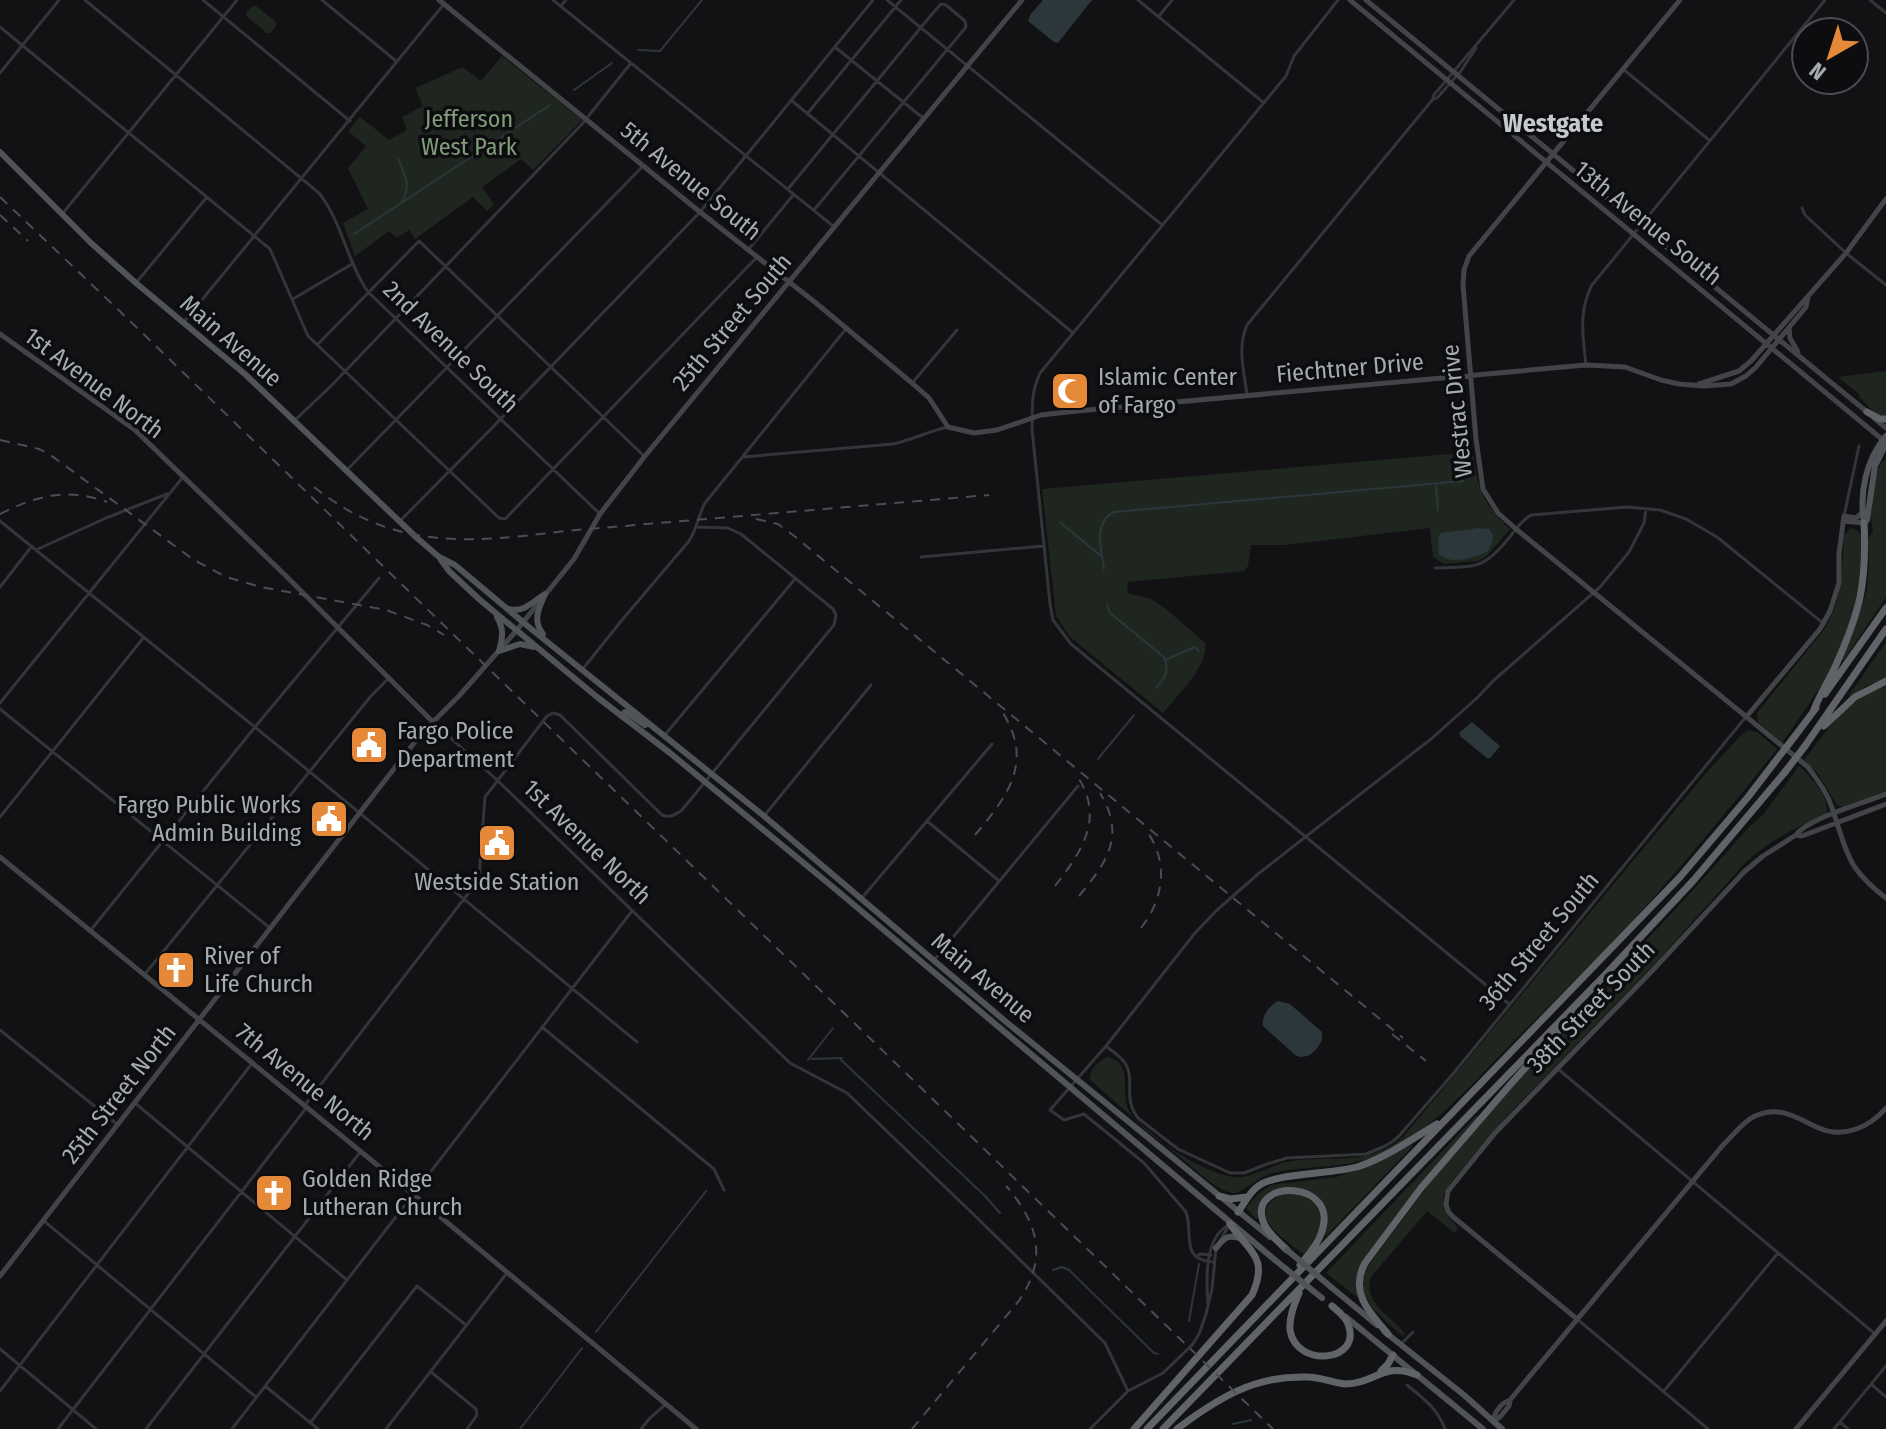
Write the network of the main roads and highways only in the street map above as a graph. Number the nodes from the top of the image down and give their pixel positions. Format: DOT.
graph roads {
  1 [pos="0,152"];
  2 [pos="1867,412"];
  3 [pos="1886,419"];
  4 [pos="1885,441"];
  5 [pos="1886,456"];
  6 [pos="1872,475"];
  7 [pos="1864,523"];
  8 [pos="439,557"];
  9 [pos="505,607"];
  10 [pos="1886,608"];
  11 [pos="493,610"];
  12 [pos="1886,629"];
  13 [pos="542,652"];
  14 [pos="562,654"];
  15 [pos="1886,681"];
  16 [pos="1813,712"];
  17 [pos="621,716"];
  18 [pos="672,742"];
  19 [pos="1807,744"];
  20 [pos="820,877"];
  21 [pos="858,897"];
  22 [pos="1605,974"];
  23 [pos="1446,1119"];
  24 [pos="1219,1196"];
  25 [pos="1247,1197"];
  26 [pos="1238,1212"];
  27 [pos="1230,1224"];
  28 [pos="1240,1237"];
  29 [pos="1254,1243"];
  30 [pos="1287,1250"];
  31 [pos="1214,1252"];
  32 [pos="1300,1290"];
  33 [pos="1271,1302"];
  34 [pos="1332,1306"];
  35 [pos="1388,1334"];
  36 [pos="1400,1344"];
  37 [pos="1393,1355"];
  38 [pos="1376,1375"];
  39 [pos="1417,1375"];
  40 [pos="1134,1429"];
  41 [pos="1147,1429"];
  42 [pos="1163,1429"];
  43 [pos="1177,1429"];
  44 [pos="1484,1429"];
  45 [pos="1502,1429"];
  1 -- 8 [label="main road, Main Avenue"];
  2 -- 3 [label="highway"];
  4 -- 6 [label="main road"];
  4 -- 7 [label="main road"];
  5 -- 6 [label="main road"];
  6 -- 7 [label="main road"];
  7 -- 16 [label="highway"];
  8 -- 9 [label="main road, Main Avenue"];
  8 -- 11 [label="main road, Main Avenue"];
  9 -- 14 [label="main road, Main Avenue"];
  9 -- 14 [label="main road"];
  10 -- 16 [label="highway"];
  11 -- 13 [label="main road, Main Avenue"];
  11 -- 13 [label="main road"];
  12 -- 19 [label="highway"];
  13 -- 17 [label="main road, Main Avenue"];
  14 -- 18 [label="main road, Main Avenue"];
  15 -- 19 [label="highway"];
  16 -- 23 [label="highway, bridge"];
  17 -- 18 [label="main road"];
  17 -- 20 [label="main road, Main Avenue"];
  18 -- 21 [label="main road, Main Avenue"];
  19 -- 22 [label="highway, bridge"];
  20 -- 21 [label="main road"];
  20 -- 27 [label="main road, Main Avenue"];
  21 -- 24 [label="main road, Main Avenue"];
  22 -- 32 [label="highway"];
  22 -- 35 [label="highway"];
  23 -- 25 [label="highway"];
  23 -- 33 [label="highway"];
  24 -- 25 [label="highway"];
  24 -- 26 [label="main road, Main Avenue"];
  25 -- 26 [label="highway"];
  26 -- 27 [label="main road"];
  26 -- 30 [label="main road, Main Avenue"];
  27 -- 28 [label="highway"];
  27 -- 29 [label="main road, Main Avenue"];
  28 -- 29 [label="main road"];
  28 -- 31 [label="main road"];
  28 -- 40 [label="highway"];
  29 -- 34 [label="main road, Main Avenue, bridge"];
  30 -- 33 [label="highway"];
  30 -- 35 [label="main road, Main Avenue, bridge"];
  32 -- 34 [label="highway"];
  32 -- 42 [label="highway"];
  33 -- 41 [label="highway"];
  34 -- 37 [label="main road, Main Avenue"];
  35 -- 36 [label="main road, Main Avenue"];
  36 -- 37 [label="main road"];
  36 -- 45 [label="main road, Main Avenue"];
  37 -- 38 [label="highway"];
  37 -- 39 [label="main road, Main Avenue"];
  38 -- 39 [label="highway"];
  38 -- 43 [label="highway"];
  39 -- 44 [label="main road, Main Avenue"];
}
